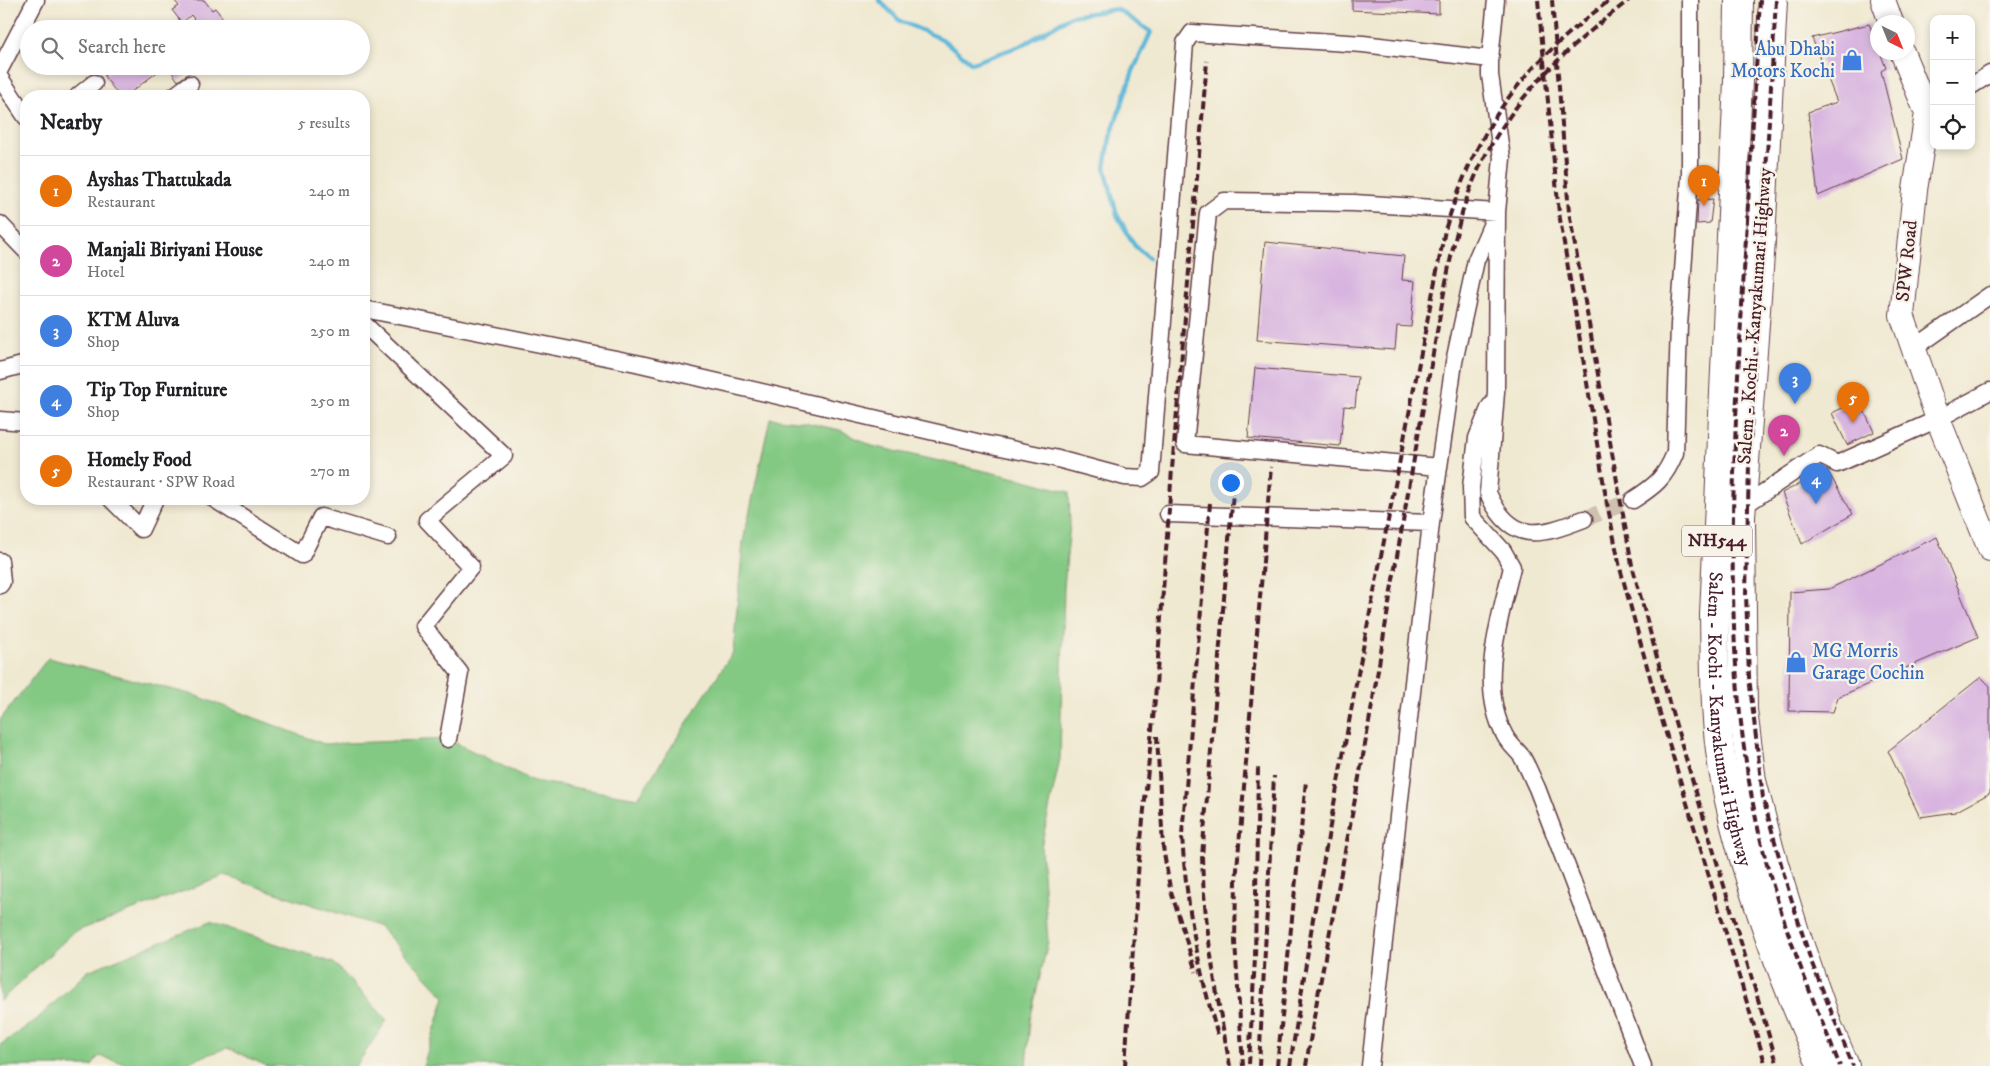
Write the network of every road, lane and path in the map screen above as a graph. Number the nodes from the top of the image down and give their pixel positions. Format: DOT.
graph roads {
  1 [pos="36,0"];
  2 [pos="1496,0"];
  3 [pos="1690,0"];
  4 [pos="1739,0"];
  5 [pos="1772,0"];
  6 [pos="1883,0"];
  7 [pos="1888,15"];
  8 [pos="26,20"];
  9 [pos="20,31"];
  10 [pos="1490,59"];
  11 [pos="1906,60"];
  12 [pos="0,69"];
  13 [pos="1990,74"];
  14 [pos="0,78"];
  15 [pos="94,83"];
  16 [pos="1975,83"];
  17 [pos="190,84"];
  18 [pos="85,90"];
  19 [pos="182,90"];
  20 [pos="20,108"];
  21 [pos="1930,111"];
  22 [pos="1497,212"];
  23 [pos="0,224"];
  24 [pos="20,245"];
  25 [pos="1990,296"];
  26 [pos="370,310"];
  27 [pos="370,330"];
  28 [pos="1913,349"];
  29 [pos="20,365"];
  30 [pos="3,366"];
  31 [pos="1990,391"];
  32 [pos="1496,392"];
  33 [pos="1938,419"];
  34 [pos="0,420"];
  35 [pos="20,422"];
  36 [pos="1439,467"];
  37 [pos="1633,500"];
  38 [pos="117,505"];
  39 [pos="152,505"];
  40 [pos="223,505"];
  41 [pos="1742,508"];
  42 [pos="1168,514"];
  43 [pos="1584,519"];
  44 [pos="1431,523"];
  45 [pos="388,537"];
  46 [pos="1990,549"];
  47 [pos="0,560"];
  48 [pos="0,585"];
  49 [pos="448,738"];
  50 [pos="1370,1066"];
  51 [pos="1643,1066"];
  52 [pos="1822,1066"];
  53 [pos="1845,1066"];
  1 -- 8 [label="street"];
  2 -- 10 [label="street"];
  3 -- 37 [label="street"];
  4 -- 52 [label="highway, Salem - Kochi - Kanyakumari Highway / NH544"];
  5 -- 41 [label="highway, Salem - Kochi - Kanyakumari Highway / NH544"];
  6 -- 7 [label="street"];
  9 -- 12 [label="street"];
  10 -- 22 [label="street"];
  10 -- 26 [label="street"];
  11 -- 21 [label="street, SPW Road"];
  13 -- 16 [label="street"];
  14 -- 20 [label="street"];
  15 -- 18 [label="street"];
  17 -- 19 [label="street"];
  21 -- 28 [label="street, SPW Road"];
  22 -- 32 [label="street"];
  22 -- 36 [label="street"];
  22 -- 36 [label="street"];
  23 -- 24 [label="street"];
  25 -- 28 [label="street"];
  27 -- 49 [label="street"];
  28 -- 33 [label="street, SPW Road"];
  29 -- 30 [label="street"];
  31 -- 33 [label="street"];
  32 -- 43 [label="street"];
  32 -- 51 [label="street"];
  33 -- 41 [label="street"];
  33 -- 46 [label="street, SPW Road"];
  34 -- 35 [label="street"];
  36 -- 44 [label="street"];
  38 -- 39 [label="street"];
  40 -- 45 [label="street"];
  41 -- 53 [label="highway, Salem - Kochi - Kanyakumari Highway / NH544"];
  42 -- 44 [label="street"];
  44 -- 50 [label="street"];
  47 -- 48 [label="street"];
}
